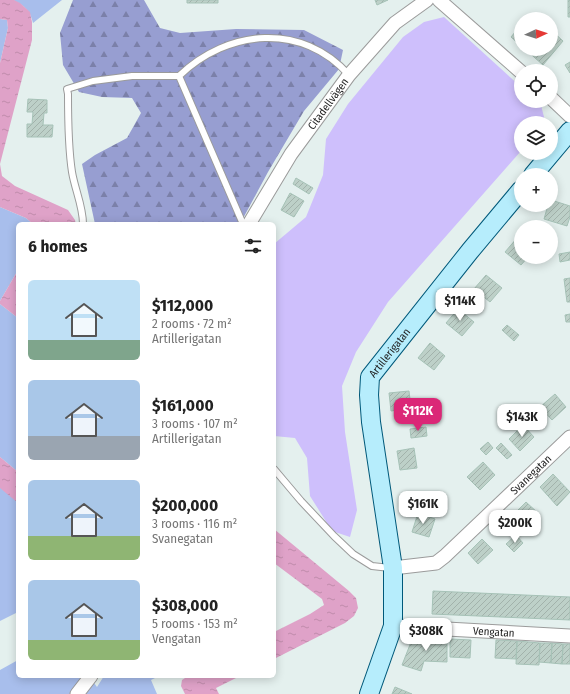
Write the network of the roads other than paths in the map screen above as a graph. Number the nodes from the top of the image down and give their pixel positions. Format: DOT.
graph roads {
  1 [pos="426,0"];
  2 [pos="439,0"];
  3 [pos="514,66"];
  4 [pos="349,75"];
  5 [pos="179,76"];
  6 [pos="558,105"];
  7 [pos="570,116"];
  8 [pos="570,131"];
  9 [pos="539,168"];
  10 [pos="514,198"];
  11 [pos="83,222"];
  12 [pos="242,222"];
  13 [pos="250,222"];
  14 [pos="570,437"];
  15 [pos="276,472"];
  16 [pos="393,568"];
  17 [pos="393,626"];
  18 [pos="570,636"];
  19 [pos="89,678"];
  20 [pos="77,694"];
  21 [pos="369,694"];
  1 -- 4 [label="street, Citadellvägen"];
  2 -- 3 [label="street"];
  4 -- 5 [label="lane"];
  4 -- 13 [label="street, Citadellvägen"];
  5 -- 11 [label="lane"];
  5 -- 12 [label="lane"];
  6 -- 7 [label="street"];
  8 -- 9 [label="street"];
  10 -- 16 [label="street, Artillerigatan"];
  14 -- 16 [label="street, Svanegatan"];
  15 -- 16 [label="lane"];
  16 -- 17 [label="street, Artillerigatan"];
  17 -- 18 [label="street, Vengatan"];
  17 -- 21 [label="street, Artillerigatan"];
  19 -- 20 [label="street"];
}
